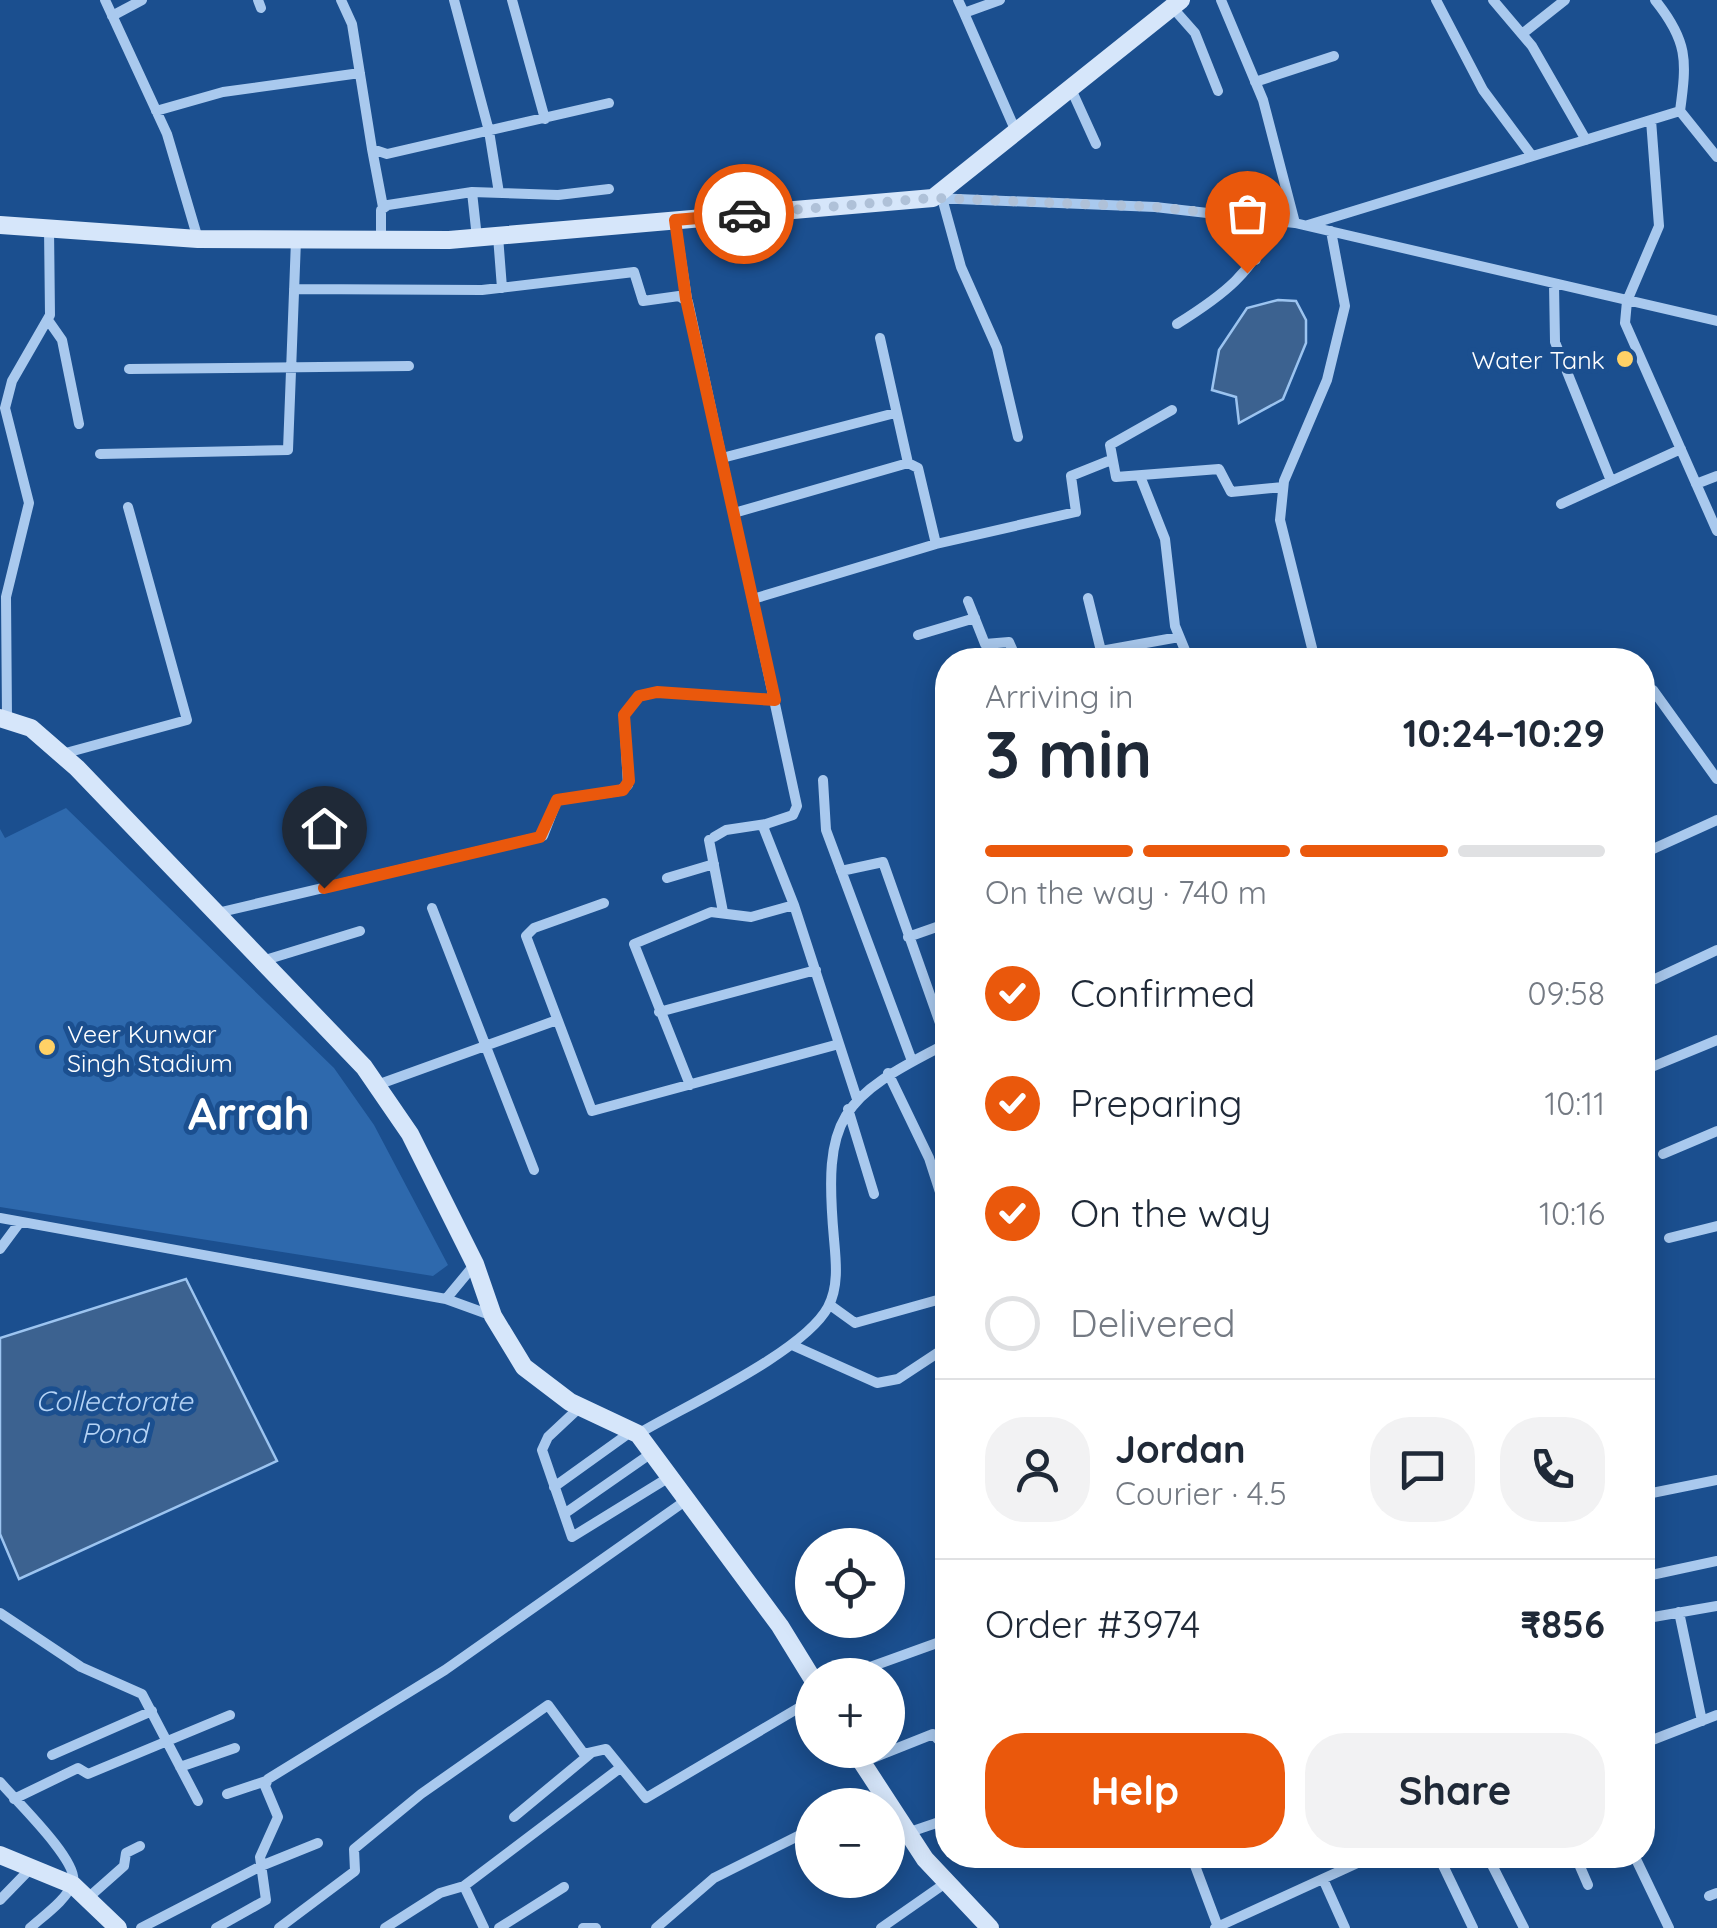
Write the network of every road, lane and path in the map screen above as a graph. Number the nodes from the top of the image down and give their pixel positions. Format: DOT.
graph roads {
  1 [pos="105,0"];
  2 [pos="142,0"];
  3 [pos="341,0"];
  4 [pos="454,0"];
  5 [pos="512,0"];
  6 [pos="958,0"];
  7 [pos="1000,0"];
  8 [pos="1221,0"];
  9 [pos="1436,0"];
  10 [pos="1493,0"];
  11 [pos="1565,0"];
  12 [pos="1655,0"];
  13 [pos="1177,4"];
  14 [pos="964,13"];
  15 [pos="112,16"];
  16 [pos="1522,34"];
  17 [pos="1334,56"];
  18 [pos="360,72"];
  19 [pos="1255,82"];
  20 [pos="1071,89"];
  21 [pos="1218,91"];
  22 [pos="609,103"];
  23 [pos="156,111"];
  24 [pos="1680,111"];
  25 [pos="545,118"];
  26 [pos="1651,120"];
  27 [pos="490,131"];
  28 [pos="1017,134"];
  29 [pos="1586,140"];
  30 [pos="1096,144"];
  31 [pos="372,148"];
  32 [pos="1532,156"];
  33 [pos="1717,157"];
  34 [pos="609,189"];
  35 [pos="472,192"];
  36 [pos="498,193"];
  37 [pos="938,198"];
  38 [pos="383,206"];
  39 [pos="675,220"];
  40 [pos="1274,220"];
  41 [pos="0,224"];
  42 [pos="1301,224"];
  43 [pos="49,227"];
  44 [pos="1331,231"];
  45 [pos="498,236"];
  46 [pos="478,238"];
  47 [pos="198,239"];
  48 [pos="296,240"];
  49 [pos="381,240"];
  50 [pos="1554,284"];
  51 [pos="502,288"];
  52 [pos="294,289"];
  53 [pos="686,299"];
  54 [pos="1627,301"];
  55 [pos="48,320"];
  56 [pos="1717,321"];
  57 [pos="1176,324"];
  58 [pos="880,338"];
  59 [pos="292,364"];
  60 [pos="409,366"];
  61 [pos="130,369"];
  62 [pos="3,393"];
  63 [pos="1172,410"];
  64 [pos="895,413"];
  65 [pos="78,424"];
  66 [pos="1018,437"];
  67 [pos="1681,449"];
  68 [pos="100,454"];
  69 [pos="722,458"];
  70 [pos="1111,460"];
  71 [pos="908,463"];
  72 [pos="1140,476"];
  73 [pos="1717,476"];
  74 [pos="1612,481"];
  75 [pos="1696,484"];
  76 [pos="1283,487"];
  77 [pos="1561,504"];
  78 [pos="128,507"];
  79 [pos="734,514"];
  80 [pos="1717,532"];
  81 [pos="936,544"];
  82 [pos="1088,598"];
  83 [pos="753,599"];
  84 [pos="968,601"];
  85 [pos="975,618"];
  86 [pos="918,635"];
  87 [pos="1179,637"];
  88 [pos="1012,648"];
  89 [pos="1101,648"];
  90 [pos="1118,648"];
  91 [pos="1184,648"];
  92 [pos="1311,648"];
  93 [pos="1655,694"];
  94 [pos="775,700"];
  95 [pos="3,718"];
  96 [pos="61,754"];
  97 [pos="1717,779"];
  98 [pos="823,780"];
  99 [pos="1717,820"];
  100 [pos="766,824"];
  101 [pos="1655,848"];
  102 [pos="714,864"];
  103 [pos="841,871"];
  104 [pos="667,878"];
  105 [pos="604,903"];
  106 [pos="794,905"];
  107 [pos="432,908"];
  108 [pos="723,912"];
  109 [pos="216,913"];
  110 [pos="935,927"];
  111 [pos="360,931"];
  112 [pos="908,936"];
  113 [pos="1717,950"];
  114 [pos="262,961"];
  115 [pos="816,970"];
  116 [pos="1655,979"];
  117 [pos="935,1010"];
  118 [pos="660,1012"];
  119 [pos="557,1020"];
  120 [pos="1717,1040"];
  121 [pos="840,1044"];
  122 [pos="486,1048"];
  123 [pos="935,1049"];
  124 [pos="912,1061"];
  125 [pos="1655,1066"];
  126 [pos="888,1073"];
  127 [pos="690,1085"];
  128 [pos="377,1086"];
  129 [pos="857,1098"];
  130 [pos="848,1109"];
  131 [pos="1717,1132"];
  132 [pos="1663,1154"];
  133 [pos="534,1170"];
  134 [pos="935,1177"];
  135 [pos="874,1194"];
  136 [pos="0,1218"];
  137 [pos="20,1222"];
  138 [pos="1717,1226"];
  139 [pos="1669,1238"];
  140 [pos="0,1249"];
  141 [pos="475,1264"];
  142 [pos="446,1300"];
  143 [pos="935,1301"];
  144 [pos="830,1306"];
  145 [pos="494,1316"];
  146 [pos="792,1344"];
  147 [pos="935,1354"];
  148 [pos="580,1407"];
  149 [pos="635,1432"];
  150 [pos="654,1452"];
  151 [pos="672,1475"];
  152 [pos="1717,1480"];
  153 [pos="554,1487"];
  154 [pos="1655,1492"];
  155 [pos="688,1498"];
  156 [pos="564,1514"];
  157 [pos="1717,1561"];
  158 [pos="1655,1574"];
  159 [pos="1717,1606"];
  160 [pos="1680,1612"];
  161 [pos="0,1613"];
  162 [pos="1655,1616"];
  163 [pos="935,1644"];
  164 [pos="798,1658"];
  165 [pos="895,1658"];
  166 [pos="795,1710"];
  167 [pos="152,1711"];
  168 [pos="230,1714"];
  169 [pos="1717,1715"];
  170 [pos="1702,1721"];
  171 [pos="935,1736"];
  172 [pos="1655,1739"];
  173 [pos="167,1741"];
  174 [pos="905,1742"];
  175 [pos="235,1748"];
  176 [pos="590,1754"];
  177 [pos="52,1755"];
  178 [pos="180,1767"];
  179 [pos="620,1768"];
  180 [pos="266,1781"];
  181 [pos="0,1782"];
  182 [pos="227,1794"];
  183 [pos="14,1799"];
  184 [pos="198,1801"];
  185 [pos="514,1817"];
  186 [pos="935,1823"];
  187 [pos="905,1830"];
  188 [pos="907,1833"];
  189 [pos="795,1838"];
  190 [pos="318,1843"];
  191 [pos="140,1846"];
  192 [pos="0,1855"];
  193 [pos="32,1866"];
  194 [pos="261,1866"];
  195 [pos="935,1867"];
  196 [pos="936,1868"];
  197 [pos="1196,1868"];
  198 [pos="1345,1868"];
  199 [pos="1444,1868"];
  200 [pos="1493,1868"];
  201 [pos="1580,1868"];
  202 [pos="1640,1868"];
  203 [pos="1322,1878"];
  204 [pos="947,1882"];
  205 [pos="72,1885"];
  206 [pos="464,1886"];
  207 [pos="1588,1886"];
  208 [pos="564,1888"];
  209 [pos="89,1898"];
  210 [pos="0,1900"];
  211 [pos="1239,1916"];
  212 [pos="981,1925"];
  213 [pos="1216,1927"];
  214 [pos="30,1928"];
  215 [pos="118,1928"];
  216 [pos="140,1928"];
  217 [pos="216,1928"];
  218 [pos="278,1928"];
  219 [pos="385,1928"];
  220 [pos="484,1928"];
  221 [pos="499,1928"];
  222 [pos="584,1928"];
  223 [pos="596,1928"];
  224 [pos="656,1928"];
  225 [pos="882,1928"];
  226 [pos="1245,1928"];
  227 [pos="1345,1928"];
  228 [pos="1474,1928"];
  229 [pos="1524,1928"];
  230 [pos="1669,1928"];
  1 -- 15 [label="street"];
  2 -- 15 [label="street"];
  3 -- 18 [label="street"];
  4 -- 27 [label="street"];
  5 -- 25 [label="street"];
  6 -- 14 [label="street"];
  7 -- 14 [label="street"];
  8 -- 19 [label="street"];
  9 -- 32 [label="street"];
  10 -- 16 [label="street"];
  11 -- 16 [label="street"];
  12 -- 24 [label="street"];
  13 -- 20 [label="street"];
  13 -- 21 [label="street"];
  14 -- 28 [label="street"];
  15 -- 23 [label="street"];
  16 -- 29 [label="street"];
  17 -- 19 [label="street"];
  18 -- 23 [label="street"];
  18 -- 31 [label="street"];
  19 -- 42 [label="street"];
  20 -- 28 [label="street"];
  20 -- 30 [label="street"];
  22 -- 25 [label="street"];
  23 -- 47 [label="street"];
  24 -- 26 [label="street"];
  24 -- 33 [label="street"];
  25 -- 27 [label="street"];
  26 -- 29 [label="street"];
  26 -- 54 [label="street"];
  27 -- 31 [label="street"];
  27 -- 36 [label="street"];
  28 -- 37 [label="street"];
  29 -- 32 [label="street"];
  31 -- 38 [label="street"];
  32 -- 42 [label="street"];
  34 -- 36 [label="street"];
  35 -- 36 [label="street"];
  35 -- 38 [label="street"];
  35 -- 46 [label="street"];
  37 -- 39 [label="street"];
  37 -- 40 [label="street"];
  37 -- 66 [label="street"];
  38 -- 49 [label="street"];
  39 -- 45 [label="street"];
  39 -- 53 [label="street"];
  40 -- 42 [label="street"];
  40 -- 57 [label="street"];
  41 -- 43 [label="street"];
  42 -- 44 [label="street"];
  43 -- 47 [label="street"];
  43 -- 55 [label="street"];
  44 -- 50 [label="street"];
  44 -- 76 [label="street"];
  45 -- 46 [label="street"];
  45 -- 51 [label="street"];
  46 -- 49 [label="street"];
  47 -- 48 [label="street"];
  48 -- 49 [label="street"];
  48 -- 52 [label="street"];
  50 -- 54 [label="street"];
  50 -- 74 [label="street"];
  51 -- 52 [label="street"];
  51 -- 53 [label="street"];
  52 -- 59 [label="street"];
  53 -- 69 [label="street"];
  54 -- 56 [label="street"];
  54 -- 67 [label="street"];
  55 -- 62 [label="street"];
  55 -- 65 [label="street"];
  58 -- 64 [label="street"];
  59 -- 60 [label="street"];
  59 -- 61 [label="street"];
  59 -- 68 [label="street"];
  62 -- 95 [label="street"];
  63 -- 70 [label="street"];
  64 -- 69 [label="street"];
  64 -- 71 [label="street"];
  67 -- 74 [label="street"];
  67 -- 75 [label="street"];
  69 -- 79 [label="street"];
  70 -- 72 [label="street"];
  70 -- 81 [label="street"];
  71 -- 79 [label="street"];
  71 -- 81 [label="street"];
  72 -- 76 [label="street"];
  72 -- 87 [label="street"];
  73 -- 75 [label="street"];
  74 -- 77 [label="street"];
  75 -- 80 [label="street"];
  76 -- 92 [label="street"];
  78 -- 96 [label="street"];
  79 -- 83 [label="street"];
  81 -- 83 [label="street"];
  82 -- 89 [label="street"];
  83 -- 94 [label="street"];
  84 -- 85 [label="street"];
  85 -- 86 [label="street"];
  85 -- 88 [label="street"];
  87 -- 90 [label="street"];
  87 -- 91 [label="street"];
  93 -- 97 [label="street"];
  94 -- 100 [label="street"];
  94 -- 109 [label="street"];
  95 -- 96 [label="street"];
  96 -- 109 [label="street"];
  98 -- 103 [label="street"];
  99 -- 101 [label="street"];
  100 -- 102 [label="street"];
  100 -- 106 [label="street"];
  102 -- 104 [label="street"];
  102 -- 108 [label="street"];
  103 -- 112 [label="street"];
  103 -- 124 [label="street"];
  105 -- 119 [label="street"];
  106 -- 108 [label="street"];
  106 -- 115 [label="street"];
  107 -- 122 [label="street"];
  108 -- 118 [label="street"];
  109 -- 114 [label="street"];
  110 -- 112 [label="street"];
  111 -- 114 [label="street"];
  112 -- 117 [label="street"];
  113 -- 116 [label="street"];
  114 -- 128 [label="street"];
  115 -- 118 [label="street"];
  115 -- 121 [label="street"];
  118 -- 127 [label="street"];
  119 -- 122 [label="street"];
  119 -- 127 [label="street"];
  120 -- 125 [label="street"];
  121 -- 127 [label="street"];
  121 -- 129 [label="street"];
  122 -- 128 [label="street"];
  122 -- 133 [label="street"];
  123 -- 124 [label="street"];
  124 -- 126 [label="street"];
  126 -- 129 [label="street"];
  126 -- 134 [label="street"];
  128 -- 141 [label="street"];
  129 -- 130 [label="street"];
  130 -- 135 [label="street"];
  130 -- 144 [label="street"];
  131 -- 132 [label="street"];
  136 -- 137 [label="street"];
  137 -- 140 [label="street"];
  137 -- 142 [label="street"];
  138 -- 139 [label="street"];
  141 -- 142 [label="street"];
  141 -- 145 [label="street"];
  142 -- 145 [label="street"];
  143 -- 144 [label="street"];
  144 -- 146 [label="street"];
  145 -- 148 [label="street"];
  146 -- 147 [label="street"];
  146 -- 149 [label="street"];
  148 -- 149 [label="street"];
  148 -- 153 [label="street"];
  149 -- 150 [label="street"];
  149 -- 153 [label="street"];
  150 -- 151 [label="street"];
  150 -- 156 [label="street"];
  151 -- 155 [label="street"];
  151 -- 156 [label="street"];
  152 -- 154 [label="street"];
  153 -- 156 [label="street"];
  155 -- 164 [label="street"];
  155 -- 180 [label="street"];
  157 -- 158 [label="street"];
  159 -- 160 [label="street"];
  160 -- 162 [label="street"];
  160 -- 170 [label="street"];
  161 -- 167 [label="street"];
  163 -- 165 [label="street"];
  166 -- 179 [label="street"];
  167 -- 173 [label="street"];
  167 -- 177 [label="street"];
  168 -- 173 [label="street"];
  169 -- 170 [label="street"];
  170 -- 172 [label="street"];
  171 -- 174 [label="street"];
  173 -- 178 [label="street"];
  173 -- 183 [label="street"];
  175 -- 178 [label="street"];
  176 -- 179 [label="street"];
  176 -- 185 [label="street"];
  176 -- 218 [label="street"];
  178 -- 184 [label="street"];
  179 -- 206 [label="street"];
  180 -- 182 [label="street"];
  180 -- 194 [label="street"];
  181 -- 183 [label="street"];
  183 -- 205 [label="street"];
  186 -- 188 [label="street"];
  187 -- 188 [label="street"];
  188 -- 195 [label="street"];
  189 -- 224 [label="street"];
  190 -- 194 [label="street"];
  191 -- 209 [label="street"];
  192 -- 193 [label="street"];
  193 -- 205 [label="street"];
  193 -- 210 [label="street"];
  194 -- 216 [label="street"];
  194 -- 217 [label="street"];
  196 -- 204 [label="street"];
  197 -- 213 [label="street"];
  198 -- 203 [label="street"];
  199 -- 228 [label="street"];
  200 -- 229 [label="street"];
  201 -- 207 [label="street"];
  202 -- 230 [label="street"];
  203 -- 211 [label="street"];
  203 -- 227 [label="street"];
  204 -- 212 [label="street"];
  204 -- 225 [label="street"];
  205 -- 209 [label="street"];
  205 -- 214 [label="street"];
  206 -- 219 [label="street"];
  206 -- 220 [label="street"];
  208 -- 221 [label="street"];
  209 -- 215 [label="street"];
  211 -- 213 [label="street"];
  211 -- 226 [label="street"];
  222 -- 223 [label="street"];
}
